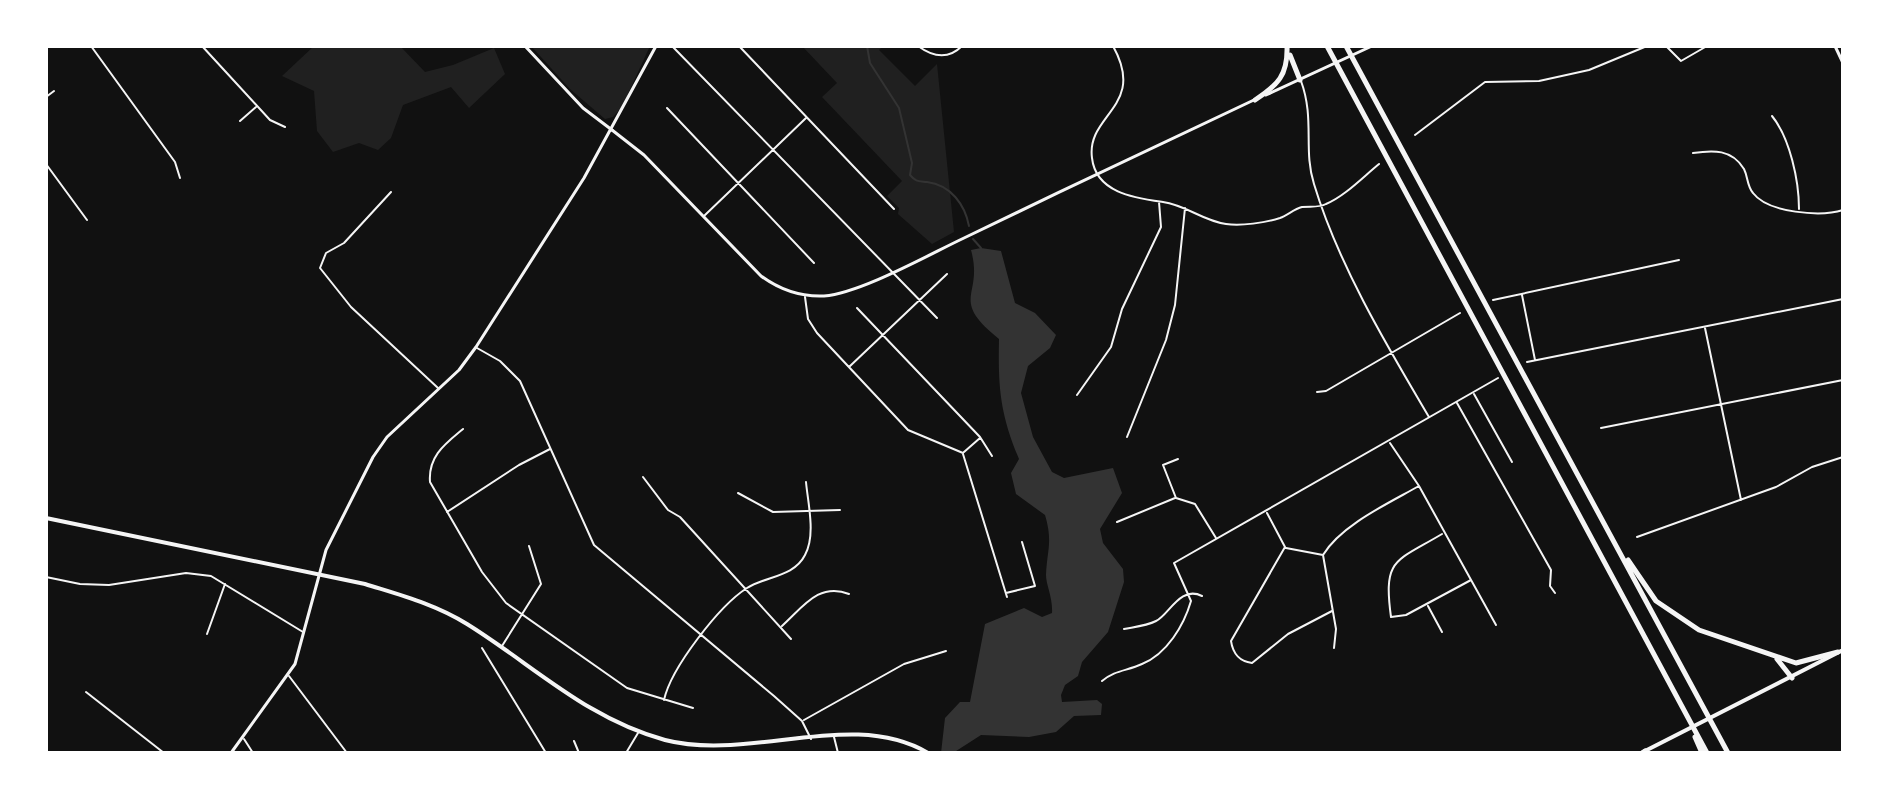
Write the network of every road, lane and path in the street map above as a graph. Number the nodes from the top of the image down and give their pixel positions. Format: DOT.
graph roads {
  1 [pos="202,46"];
  2 [pos="525,46"];
  3 [pos="656,46"];
  4 [pos="672,46"];
  5 [pos="739,46"];
  6 [pos="918,46"];
  7 [pos="962,46"];
  8 [pos="1113,46"];
  9 [pos="1288,46"];
  10 [pos="1327,46"];
  11 [pos="1346,46"];
  12 [pos="1372,46"];
  13 [pos="1647,46"];
  14 [pos="1666,46"];
  15 [pos="1707,46"];
  16 [pos="1835,46"];
  17 [pos="93,47"];
  18 [pos="1843,63"];
  19 [pos="1300,80"];
  20 [pos="54,91"];
  21 [pos="46,97"];
  22 [pos="1255,100"];
  23 [pos="257,106"];
  24 [pos="667,108"];
  25 [pos="1772,116"];
  26 [pos="807,117"];
  27 [pos="240,121"];
  28 [pos="285,127"];
  29 [pos="612,130"];
  30 [pos="1415,135"];
  31 [pos="772,150"];
  32 [pos="1693,153"];
  33 [pos="46,164"];
  34 [pos="1379,164"];
  35 [pos="1098,175"];
  36 [pos="180,178"];
  37 [pos="737,183"];
  38 [pos="391,192"];
  39 [pos="1159,201"];
  40 [pos="1323,206"];
  41 [pos="1185,208"];
  42 [pos="894,209"];
  43 [pos="1799,210"];
  44 [pos="1843,210"];
  45 [pos="703,216"];
  46 [pos="87,220"];
  47 [pos="1679,260"];
  48 [pos="814,263"];
  49 [pos="889,272"];
  50 [pos="947,274"];
  51 [pos="1521,294"];
  52 [pos="805,296"];
  53 [pos="1843,299"];
  54 [pos="1493,300"];
  55 [pos="917,302"];
  56 [pos="857,308"];
  57 [pos="1460,313"];
  58 [pos="937,318"];
  59 [pos="1705,327"];
  60 [pos="882,335"];
  61 [pos="476,347"];
  62 [pos="1391,354"];
  63 [pos="1536,360"];
  64 [pos="1527,362"];
  65 [pos="848,368"];
  66 [pos="1498,378"];
  67 [pos="1843,380"];
  68 [pos="439,388"];
  69 [pos="1317,392"];
  70 [pos="1473,393"];
  71 [pos="1077,395"];
  72 [pos="1457,402"];
  73 [pos="1722,404"];
  74 [pos="1430,418"];
  75 [pos="1601,428"];
  76 [pos="463,429"];
  77 [pos="980,437"];
  78 [pos="1127,437"];
  79 [pos="1389,442"];
  80 [pos="550,449"];
  81 [pos="1563,449"];
  82 [pos="963,453"];
  83 [pos="992,456"];
  84 [pos="1843,457"];
  85 [pos="1178,459"];
  86 [pos="1512,462"];
  87 [pos="643,477"];
  88 [pos="806,482"];
  89 [pos="1419,486"];
  90 [pos="738,493"];
  91 [pos="1176,498"];
  92 [pos="1741,500"];
  93 [pos="809,510"];
  94 [pos="840,510"];
  95 [pos="1267,512"];
  96 [pos="446,513"];
  97 [pos="46,518"];
  98 [pos="1117,522"];
  99 [pos="1443,533"];
  100 [pos="1637,537"];
  101 [pos="1217,539"];
  102 [pos="1022,542"];
  103 [pos="529,546"];
  104 [pos="1285,547"];
  105 [pos="1323,555"];
  106 [pos="319,575"];
  107 [pos="46,577"];
  108 [pos="1471,580"];
  109 [pos="226,583"];
  110 [pos="747,588"];
  111 [pos="1555,593"];
  112 [pos="849,594"];
  113 [pos="1190,594"];
  114 [pos="1202,596"];
  115 [pos="1427,605"];
  116 [pos="1332,611"];
  117 [pos="523,617"];
  118 [pos="1496,625"];
  119 [pos="781,627"];
  120 [pos="1124,629"];
  121 [pos="1442,632"];
  122 [pos="305,633"];
  123 [pos="207,634"];
  124 [pos="702,636"];
  125 [pos="791,639"];
  126 [pos="501,647"];
  127 [pos="482,648"];
  128 [pos="1334,648"];
  129 [pos="946,651"];
  130 [pos="1841,651"];
  131 [pos="1773,656"];
  132 [pos="289,676"];
  133 [pos="1792,678"];
  134 [pos="1102,681"];
  135 [pos="86,692"];
  136 [pos="664,701"];
  137 [pos="693,708"];
  138 [pos="802,721"];
  139 [pos="638,732"];
  140 [pos="833,736"];
  141 [pos="243,738"];
  142 [pos="811,739"];
  143 [pos="574,741"];
  144 [pos="738,746"];
  145 [pos="1643,752"];
  146 [pos="164,753"];
  147 [pos="231,753"];
  148 [pos="253,753"];
  149 [pos="347,753"];
  150 [pos="546,753"];
  151 [pos="579,753"];
  152 [pos="626,753"];
  153 [pos="739,753"];
  154 [pos="838,753"];
  155 [pos="928,753"];
  156 [pos="1704,753"];
  157 [pos="1728,753"];
  1 -- 23 [label="street"];
  2 -- 29 [label="main road"];
  3 -- 29 [label="main road"];
  4 -- 31 [label="street"];
  5 -- 26 [label="street"];
  6 -- 7 [label="street"];
  8 -- 35 [label="street"];
  9 -- 19 [label="highway"];
  9 -- 22 [label="highway"];
  10 -- 156 [label="highway"];
  11 -- 81 [label="highway"];
  12 -- 19 [label="main road"];
  13 -- 30 [label="street"];
  14 -- 15 [label="street"];
  16 -- 18 [label="main road"];
  17 -- 36 [label="street"];
  19 -- 22 [label="main road"];
  19 -- 40 [label="street"];
  20 -- 21 [label="street"];
  22 -- 35 [label="main road"];
  23 -- 27 [label="street"];
  23 -- 28 [label="street"];
  24 -- 37 [label="street"];
  25 -- 43 [label="street"];
  26 -- 31 [label="street"];
  26 -- 42 [label="street"];
  29 -- 45 [label="main road"];
  29 -- 61 [label="main road"];
  31 -- 37 [label="street"];
  31 -- 49 [label="street"];
  32 -- 43 [label="street"];
  33 -- 46 [label="street"];
  34 -- 40 [label="street"];
  35 -- 39 [label="street"];
  35 -- 49 [label="main road"];
  37 -- 45 [label="street"];
  37 -- 48 [label="street"];
  38 -- 68 [label="street"];
  39 -- 41 [label="street"];
  39 -- 71 [label="street"];
  40 -- 41 [label="street"];
  40 -- 62 [label="street"];
  41 -- 78 [label="street"];
  43 -- 44 [label="street"];
  45 -- 52 [label="main road"];
  47 -- 51 [label="street"];
  49 -- 52 [label="main road"];
  49 -- 55 [label="street"];
  50 -- 55 [label="street"];
  51 -- 54 [label="street"];
  51 -- 63 [label="street"];
  52 -- 65 [label="street"];
  53 -- 59 [label="street"];
  55 -- 58 [label="street"];
  55 -- 60 [label="street"];
  56 -- 60 [label="street"];
  57 -- 62 [label="street"];
  59 -- 63 [label="street"];
  59 -- 73 [label="street"];
  60 -- 65 [label="street"];
  60 -- 77 [label="street"];
  61 -- 68 [label="main road"];
  61 -- 80 [label="street"];
  62 -- 69 [label="street"];
  62 -- 74 [label="street"];
  63 -- 64 [label="street"];
  65 -- 82 [label="street"];
  66 -- 70 [label="street"];
  67 -- 73 [label="street"];
  68 -- 106 [label="main road"];
  70 -- 72 [label="street"];
  70 -- 86 [label="street"];
  72 -- 74 [label="street"];
  72 -- 111 [label="street"];
  73 -- 75 [label="street"];
  73 -- 92 [label="street"];
  74 -- 79 [label="street"];
  76 -- 96 [label="street"];
  77 -- 82 [label="street"];
  77 -- 83 [label="street"];
  79 -- 89 [label="street"];
  79 -- 95 [label="street"];
  80 -- 96 [label="street"];
  80 -- 124 [label="street"];
  81 -- 131 [label="highway"];
  81 -- 157 [label="highway"];
  82 -- 102 [label="street"];
  84 -- 92 [label="street"];
  85 -- 91 [label="street"];
  87 -- 110 [label="street"];
  88 -- 93 [label="street"];
  89 -- 99 [label="street"];
  89 -- 105 [label="street"];
  90 -- 93 [label="street"];
  91 -- 98 [label="street"];
  91 -- 101 [label="street"];
  92 -- 100 [label="street"];
  93 -- 94 [label="street"];
  93 -- 110 [label="street"];
  95 -- 101 [label="street"];
  95 -- 104 [label="street"];
  96 -- 117 [label="street"];
  97 -- 106 [label="main road"];
  99 -- 108 [label="street"];
  99 -- 115 [label="street"];
  101 -- 113 [label="street"];
  103 -- 117 [label="street"];
  104 -- 105 [label="street"];
  104 -- 116 [label="street"];
  105 -- 116 [label="street"];
  106 -- 122 [label="main road"];
  106 -- 126 [label="main road"];
  107 -- 109 [label="street"];
  108 -- 115 [label="street"];
  108 -- 118 [label="street"];
  109 -- 122 [label="street"];
  109 -- 123 [label="street"];
  110 -- 119 [label="street"];
  110 -- 124 [label="street"];
  112 -- 119 [label="street"];
  113 -- 114 [label="street"];
  113 -- 120 [label="street"];
  113 -- 134 [label="street"];
  115 -- 121 [label="street"];
  116 -- 128 [label="street"];
  117 -- 126 [label="street"];
  117 -- 136 [label="street"];
  119 -- 125 [label="street"];
  122 -- 132 [label="main road"];
  124 -- 136 [label="street"];
  124 -- 138 [label="street"];
  126 -- 139 [label="main road"];
  127 -- 150 [label="street"];
  129 -- 138 [label="street"];
  130 -- 131 [label="highway"];
  130 -- 133 [label="main road"];
  131 -- 133 [label="highway"];
  132 -- 141 [label="main road"];
  132 -- 149 [label="street"];
  133 -- 145 [label="main road"];
  135 -- 146 [label="street"];
  136 -- 137 [label="street"];
  138 -- 142 [label="street"];
  139 -- 144 [label="main road"];
  139 -- 152 [label="street"];
  140 -- 142 [label="main road"];
  140 -- 154 [label="street"];
  140 -- 155 [label="main road"];
  141 -- 147 [label="main road"];
  141 -- 148 [label="street"];
  142 -- 144 [label="main road"];
  143 -- 151 [label="street"];
  144 -- 153 [label="street"];
}
